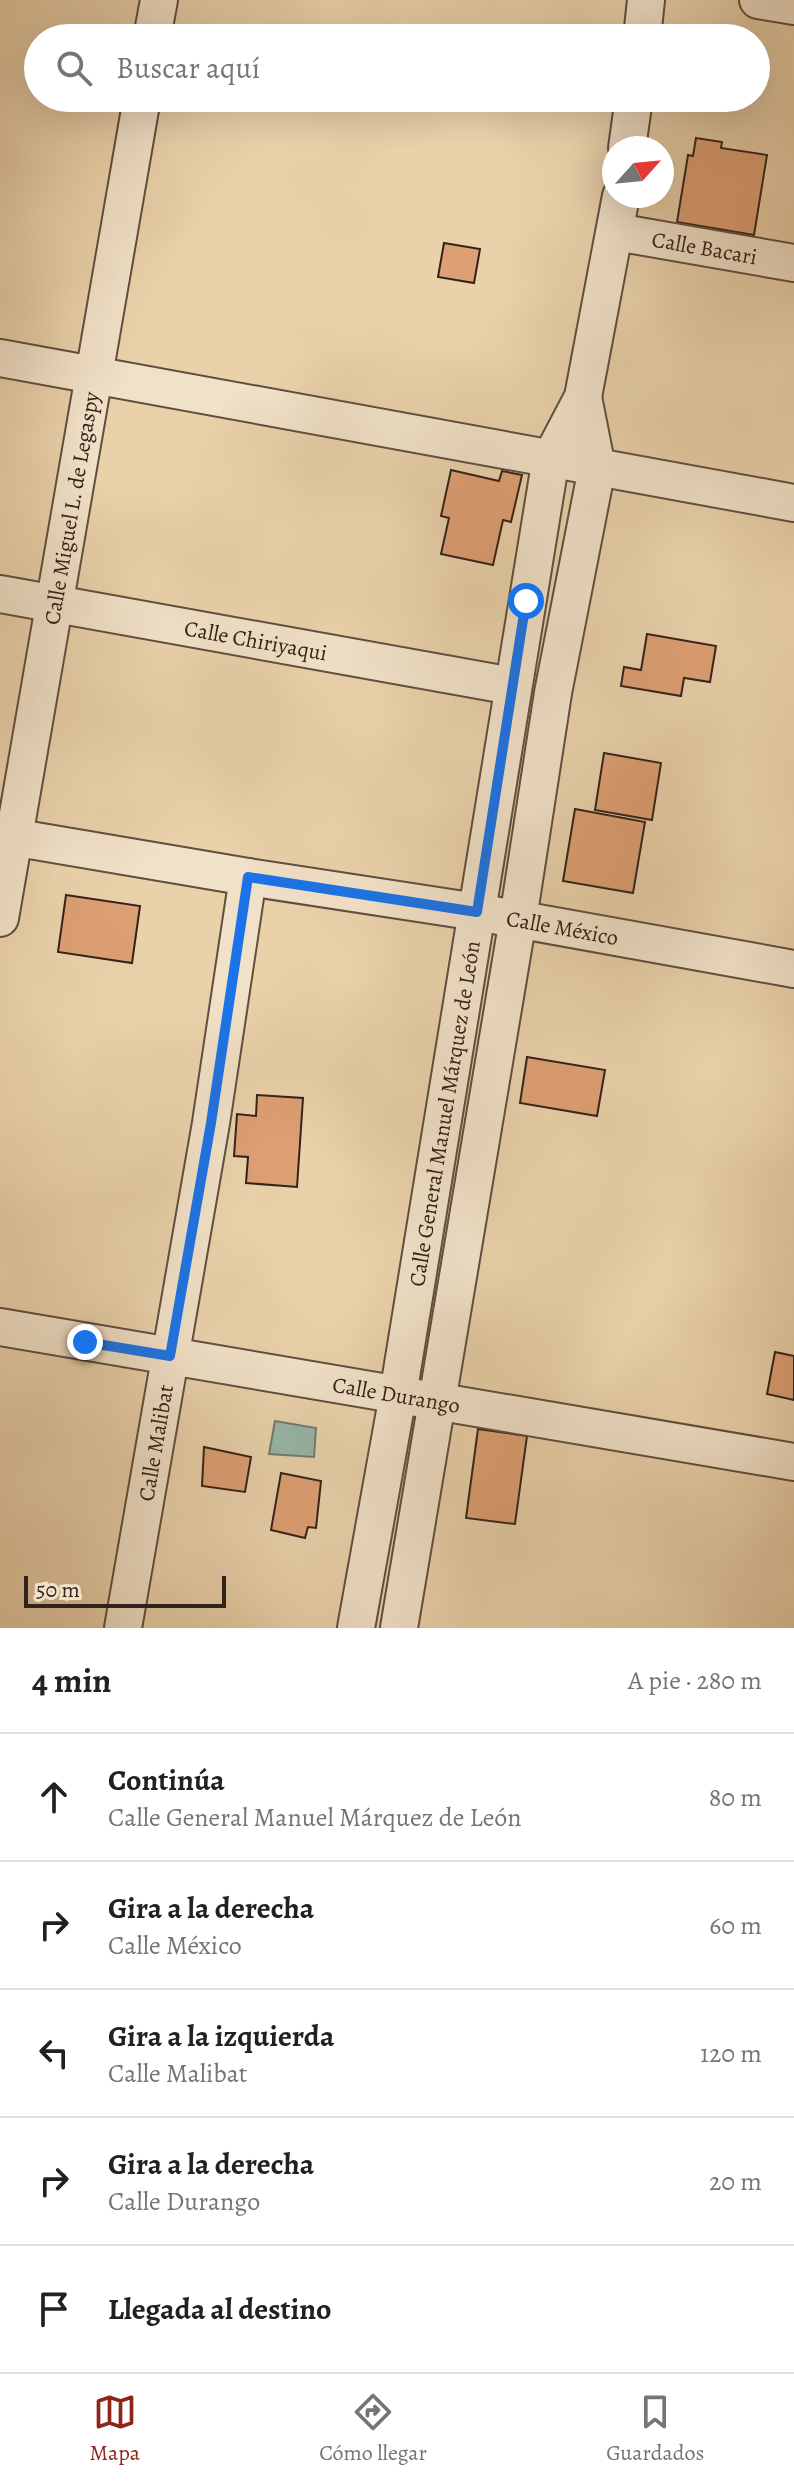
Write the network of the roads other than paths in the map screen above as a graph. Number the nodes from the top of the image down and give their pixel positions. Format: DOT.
graph roads {
  1 [pos="159,0"];
  2 [pos="646,0"];
  3 [pos="758,0"];
  4 [pos="794,6"];
  5 [pos="155,24"];
  6 [pos="643,24"];
  7 [pos="140,112"];
  8 [pos="632,112"];
  9 [pos="629,136"];
  10 [pos="619,208"];
  11 [pos="616,232"];
  12 [pos="794,263"];
  13 [pos="0,358"];
  14 [pos="94,376"];
  15 [pos="583,397"];
  16 [pos="551,458"];
  17 [pos="597,468"];
  18 [pos="794,503"];
  19 [pos="0,594"];
  20 [pos="54,605"];
  21 [pos="512,686"];
  22 [pos="7,836"];
  23 [pos="248,877"];
  24 [pos="477,912"];
  25 [pos="0,918"];
  26 [pos="518,919"];
  27 [pos="794,969"];
  28 [pos="0,1327"];
  29 [pos="170,1356"];
  30 [pos="398,1395"];
  31 [pos="438,1402"];
  32 [pos="794,1462"];
  33 [pos="123,1628"];
  34 [pos="356,1628"];
  35 [pos="399,1628"];
  1 -- 5 [label="street"];
  2 -- 6 [label="street"];
  3 -- 4 [label="street"];
  7 -- 14 [label="street, Calle Miguel L. de Legaspy"];
  8 -- 9 [label="street"];
  10 -- 11 [label="street"];
  11 -- 12 [label="street, Calle Bacari"];
  11 -- 15 [label="street"];
  13 -- 14 [label="street"];
  14 -- 16 [label="street"];
  14 -- 20 [label="street, Calle Miguel L. de Legaspy"];
  15 -- 16 [label="street, Calle General Manuel Márquez de León"];
  15 -- 17 [label="street"];
  16 -- 17 [label="street"];
  16 -- 21 [label="street, Calle General Manuel Márquez de León"];
  17 -- 18 [label="street"];
  17 -- 26 [label="street, Calle General Manuel Márquez de León"];
  19 -- 20 [label="street, Calle Chiriyaqui"];
  20 -- 21 [label="street, Calle Chiriyaqui"];
  20 -- 22 [label="street, Calle Miguel L. de Legaspy"];
  21 -- 24 [label="street, Calle General Manuel Márquez de León"];
  22 -- 23 [label="street, Calle México"];
  22 -- 25 [label="street, Calle Miguel L. de Legaspy"];
  23 -- 24 [label="street, Calle México"];
  23 -- 29 [label="street, Calle Malibat"];
  24 -- 26 [label="street, Calle México"];
  24 -- 30 [label="street, Calle General Manuel Márquez de León"];
  26 -- 27 [label="street, Calle México"];
  26 -- 31 [label="street, Calle General Manuel Márquez de León"];
  28 -- 29 [label="street, Calle Durango"];
  29 -- 30 [label="street, Calle Durango"];
  29 -- 33 [label="street, Calle Malibat"];
  30 -- 31 [label="street, Calle Durango"];
  30 -- 34 [label="street, Calle General Manuel Márquez de León"];
  31 -- 32 [label="street, Calle Durango"];
  31 -- 35 [label="street, Calle General Manuel Márquez de León"];
}
